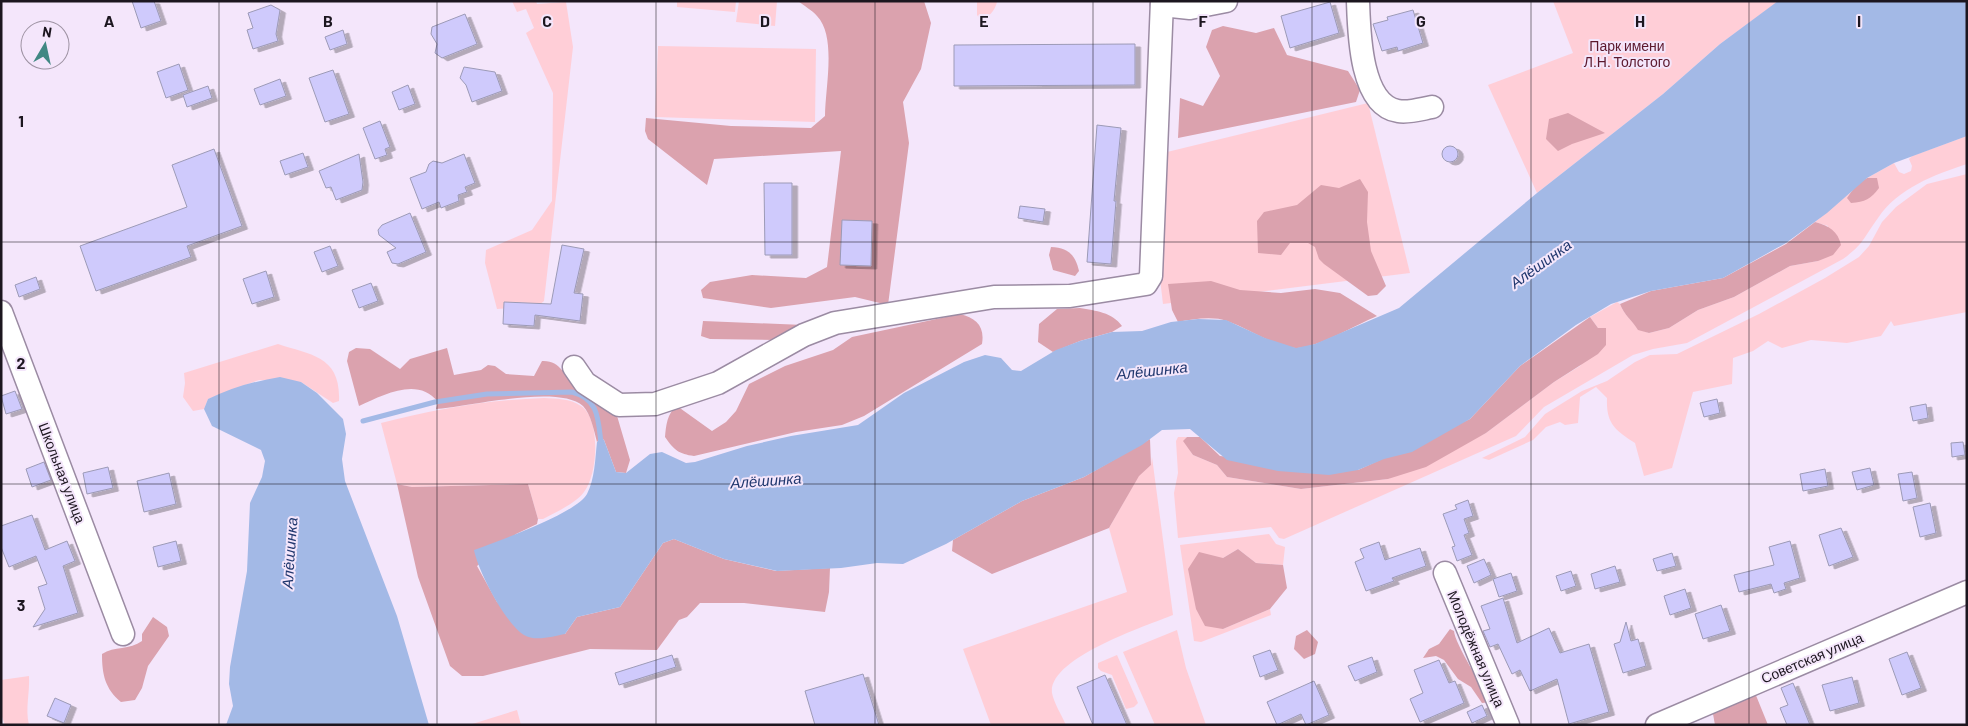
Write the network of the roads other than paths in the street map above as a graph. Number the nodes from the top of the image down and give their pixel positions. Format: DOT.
graph roads {
  1 [pos="1226,1"];
  2 [pos="1358,1"];
  3 [pos="1162,3"];
  4 [pos="1432,107"];
  5 [pos="1,312"];
  6 [pos="574,367"];
  7 [pos="1445,573"];
  8 [pos="1967,592"];
  9 [pos="123,634"];
  10 [pos="1508,725"];
  11 [pos="1657,725"];
  1 -- 3 [label="street"];
  2 -- 4 [label="street"];
  3 -- 6 [label="street"];
  5 -- 9 [label="street, Школьная улица"];
  7 -- 10 [label="street, Молодёжная улица"];
  8 -- 11 [label="street, Советская улица"];
}
